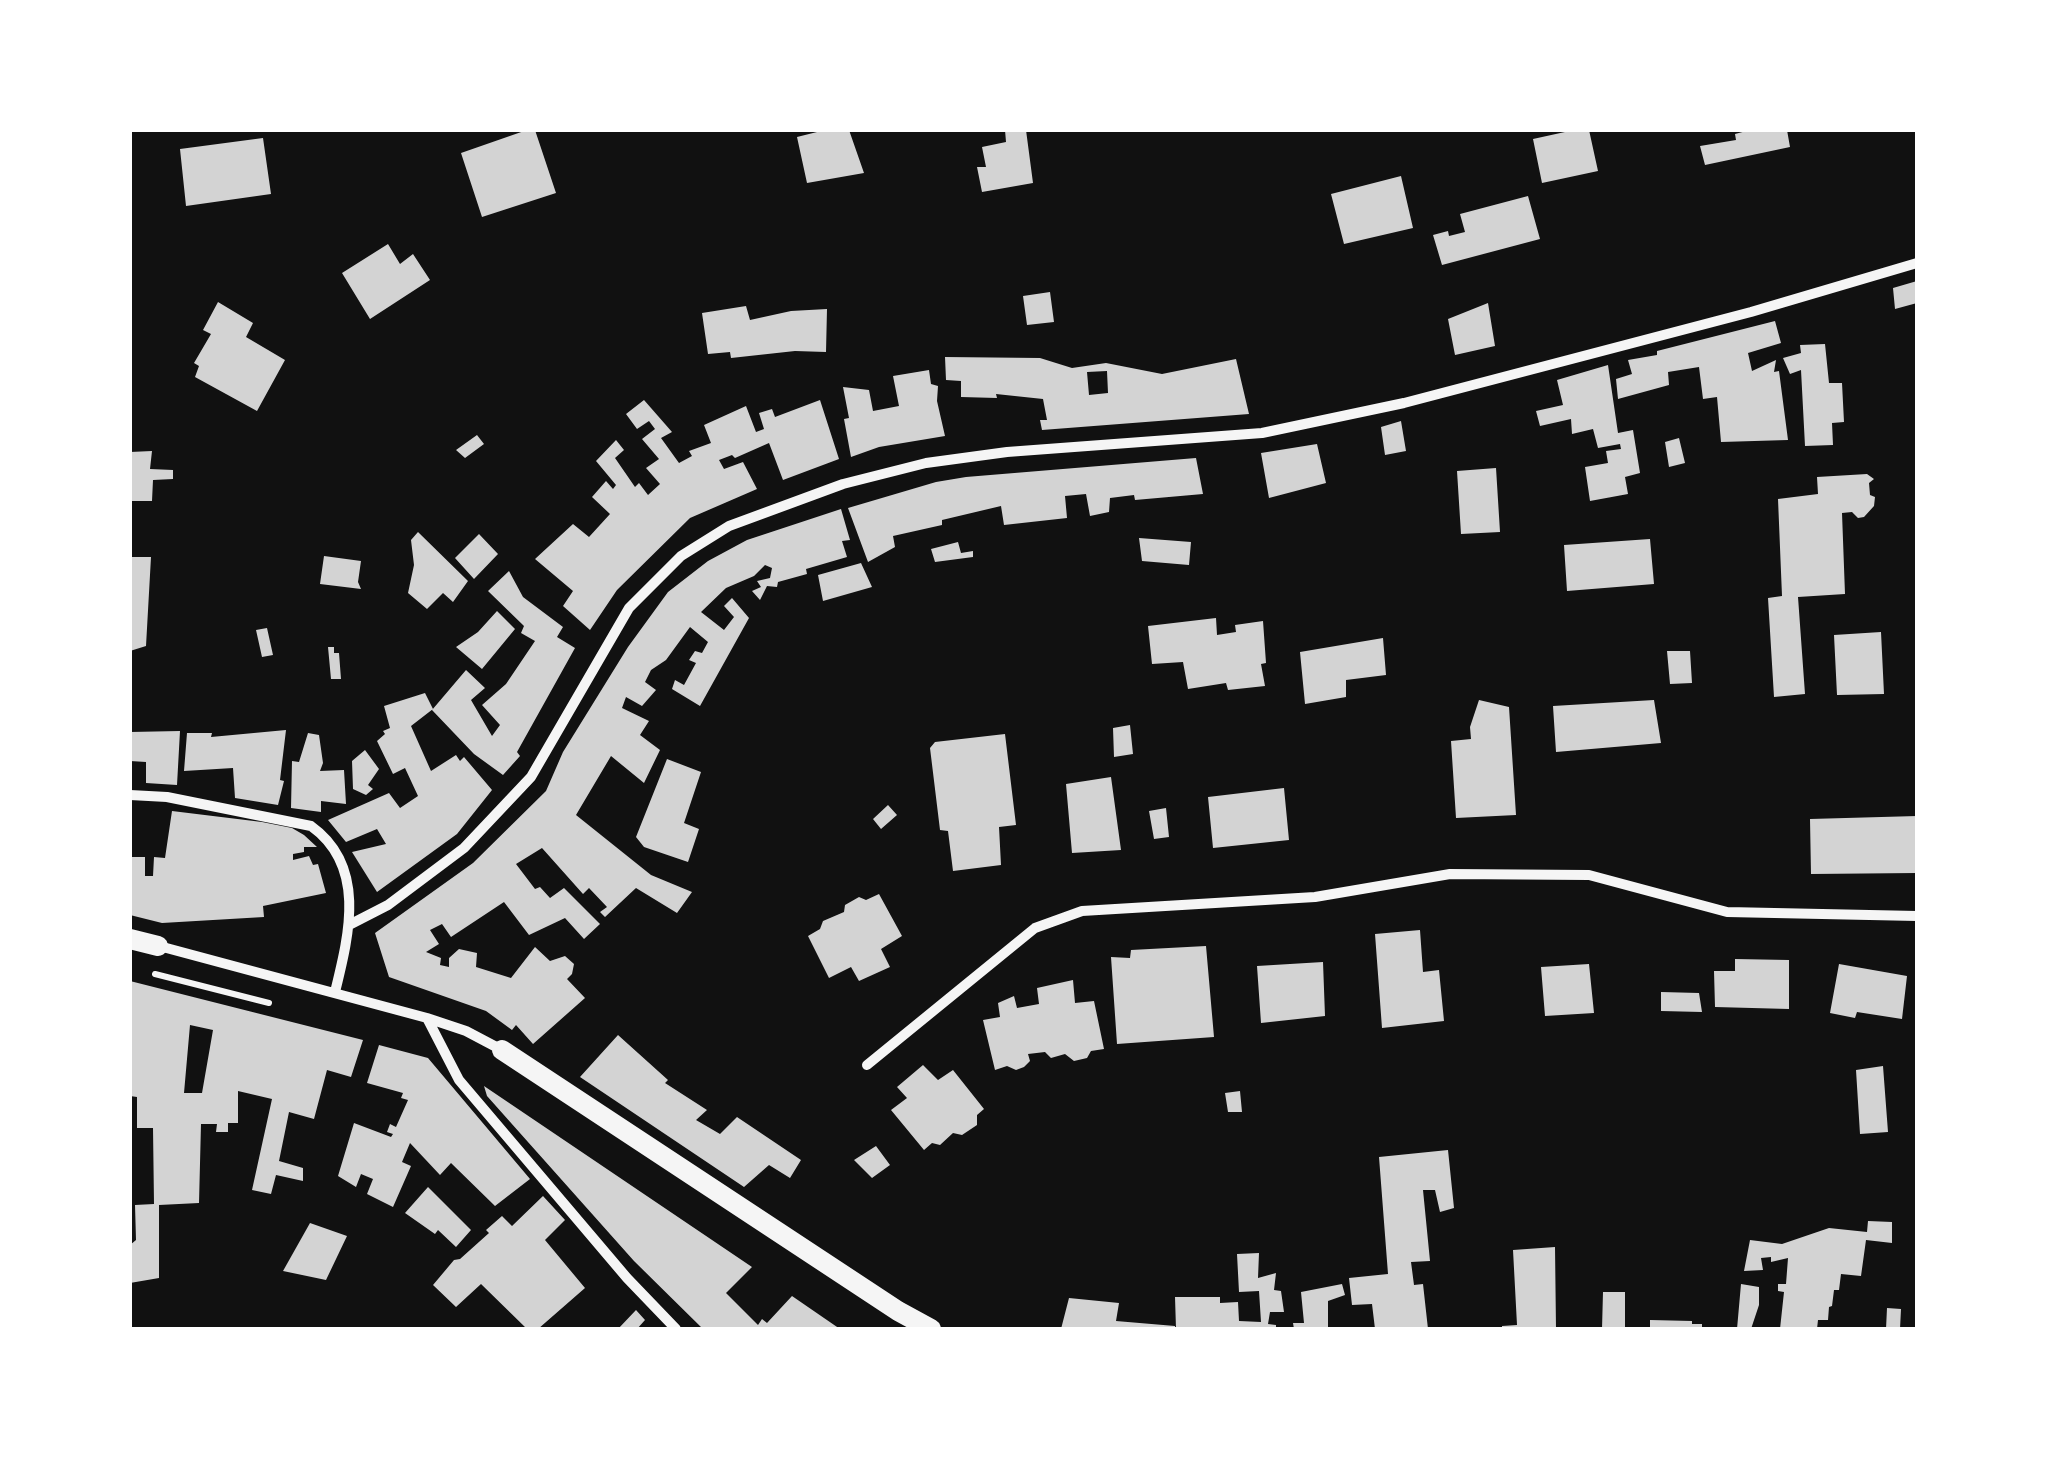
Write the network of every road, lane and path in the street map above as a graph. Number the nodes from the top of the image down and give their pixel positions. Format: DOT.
graph roads {
  1 [pos="1917,262"];
  2 [pos="130,795"];
  3 [pos="1917,916"];
  4 [pos="351,924"];
  5 [pos="130,939"];
  6 [pos="158,946"];
  7 [pos="335,992"];
  8 [pos="428,1018"];
  9 [pos="502,1050"];
  10 [pos="867,1065"];
  11 [pos="676,1329"];
  12 [pos="931,1329"];
  1 -- 4 [label="street"];
  2 -- 4 [label="street"];
  3 -- 10 [label="street"];
  4 -- 7 [label="street"];
  5 -- 6 [label="main road"];
  6 -- 7 [label="street"];
  7 -- 8 [label="street"];
  8 -- 9 [label="street"];
  8 -- 11 [label="street"];
  9 -- 12 [label="main road"];
}
